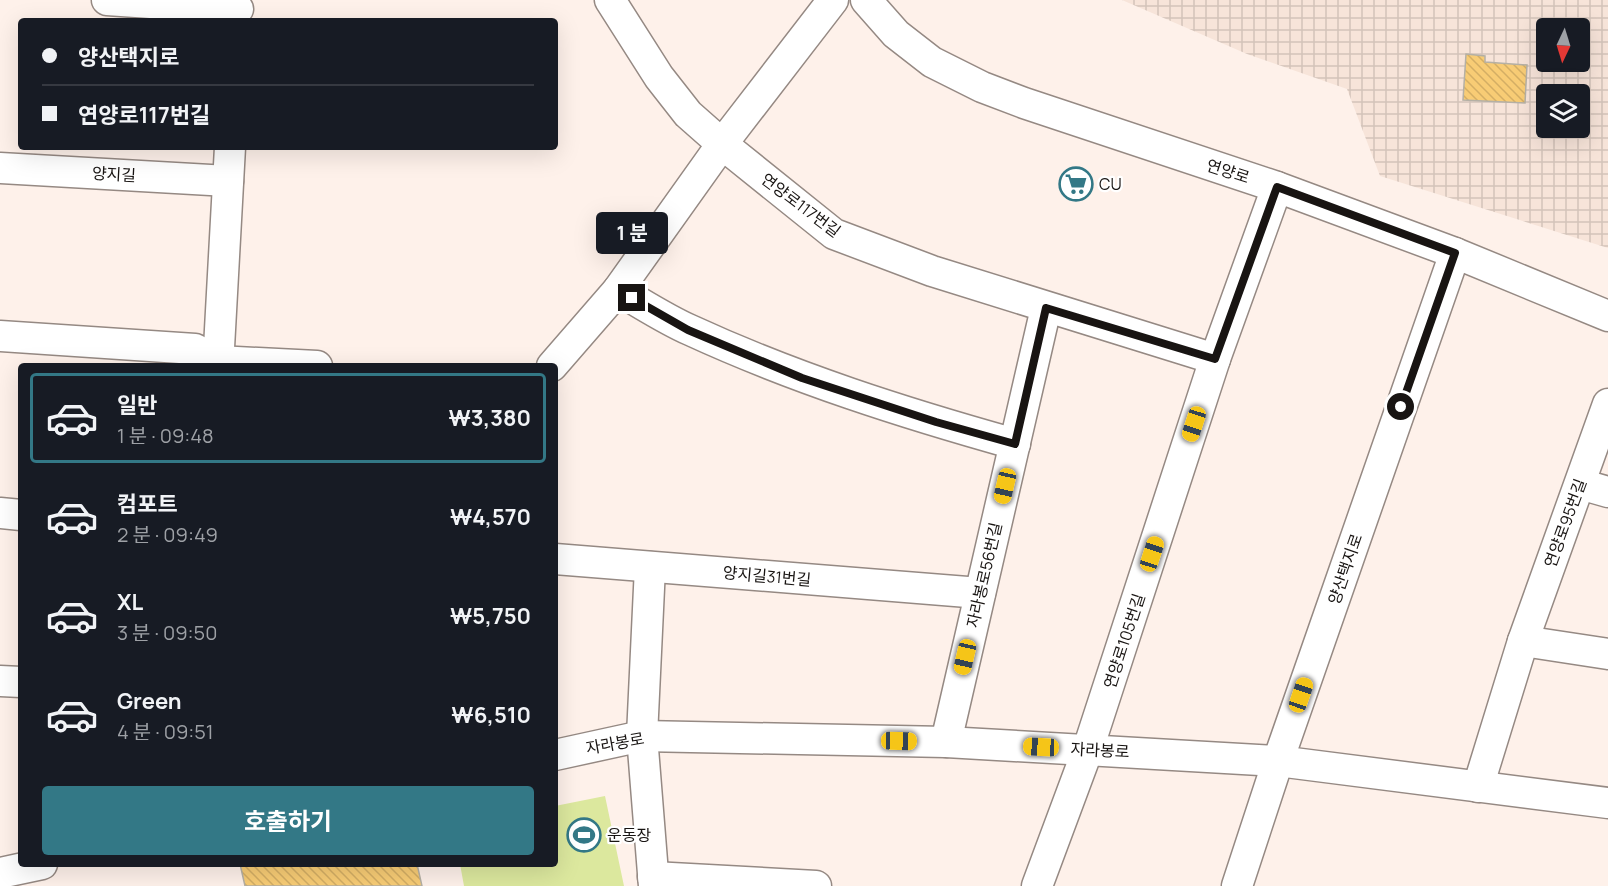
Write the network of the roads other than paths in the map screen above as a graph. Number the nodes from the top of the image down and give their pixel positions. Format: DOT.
graph roads {
  1 [pos="107,0"];
  2 [pos="610,0"];
  3 [pos="833,0"];
  4 [pos="866,0"];
  5 [pos="238,10"];
  6 [pos="722,144"];
  7 [pos="230,150"];
  8 [pos="0,168"];
  9 [pos="228,181"];
  10 [pos="1277,187"];
  11 [pos="1455,253"];
  12 [pos="618,290"];
  13 [pos="1046,308"];
  14 [pos="1608,316"];
  15 [pos="0,336"];
  16 [pos="1215,359"];
  17 [pos="218,363"];
  18 [pos="555,363"];
  19 [pos="1608,404"];
  20 [pos="1015,444"];
  21 [pos="1580,484"];
  22 [pos="1608,492"];
  23 [pos="0,513"];
  24 [pos="18,515"];
  25 [pos="558,559"];
  26 [pos="650,567"];
  27 [pos="980,593"];
  28 [pos="1523,641"];
  29 [pos="1608,654"];
  30 [pos="0,681"];
  31 [pos="18,682"];
  32 [pos="642,736"];
  33 [pos="946,742"];
  34 [pos="1088,749"];
  35 [pos="558,754"];
  36 [pos="1278,761"];
  37 [pos="1478,787"];
  38 [pos="1608,803"];
  39 [pos="28,867"];
  40 [pos="0,873"];
  41 [pos="654,881"];
  42 [pos="816,886"];
  43 [pos="1037,886"];
  44 [pos="1237,886"];
  1 -- 5 [label="street"];
  2 -- 6 [label="street, 연양로117번길"];
  3 -- 6 [label="street"];
  4 -- 10 [label="street, 연양로"];
  6 -- 12 [label="street"];
  6 -- 13 [label="street, 연양로117번길"];
  7 -- 9 [label="street"];
  8 -- 9 [label="street, 양지길"];
  9 -- 17 [label="street"];
  10 -- 11 [label="street, 연양로"];
  10 -- 16 [label="street, 연양로105번길"];
  11 -- 14 [label="street, 연양로"];
  11 -- 36 [label="street, 양산택지로"];
  12 -- 18 [label="street"];
  12 -- 20 [label="street"];
  13 -- 16 [label="street"];
  13 -- 20 [label="street, 자라봉로56번길"];
  15 -- 17 [label="street"];
  16 -- 34 [label="street, 연양로105번길"];
  19 -- 21 [label="street, 연양로95번길"];
  20 -- 27 [label="street, 자라봉로56번길"];
  21 -- 22 [label="street"];
  21 -- 28 [label="street, 연양로95번길"];
  23 -- 24 [label="street"];
  25 -- 26 [label="street, 양지길31번길"];
  26 -- 27 [label="street, 양지길31번길"];
  26 -- 32 [label="street"];
  27 -- 33 [label="street, 자라봉로56번길"];
  28 -- 29 [label="street"];
  28 -- 37 [label="street, 연양로95번길"];
  30 -- 31 [label="street"];
  32 -- 33 [label="street, 자라봉로"];
  32 -- 35 [label="street, 자라봉로"];
  32 -- 41 [label="street"];
  33 -- 34 [label="street, 자라봉로"];
  34 -- 36 [label="street, 자라봉로"];
  34 -- 43 [label="street, 연양로105번길"];
  36 -- 37 [label="street, 자라봉로"];
  36 -- 44 [label="street, 양산택지로"];
  37 -- 38 [label="street, 자라봉로"];
  39 -- 40 [label="street"];
  41 -- 42 [label="street"];
}
